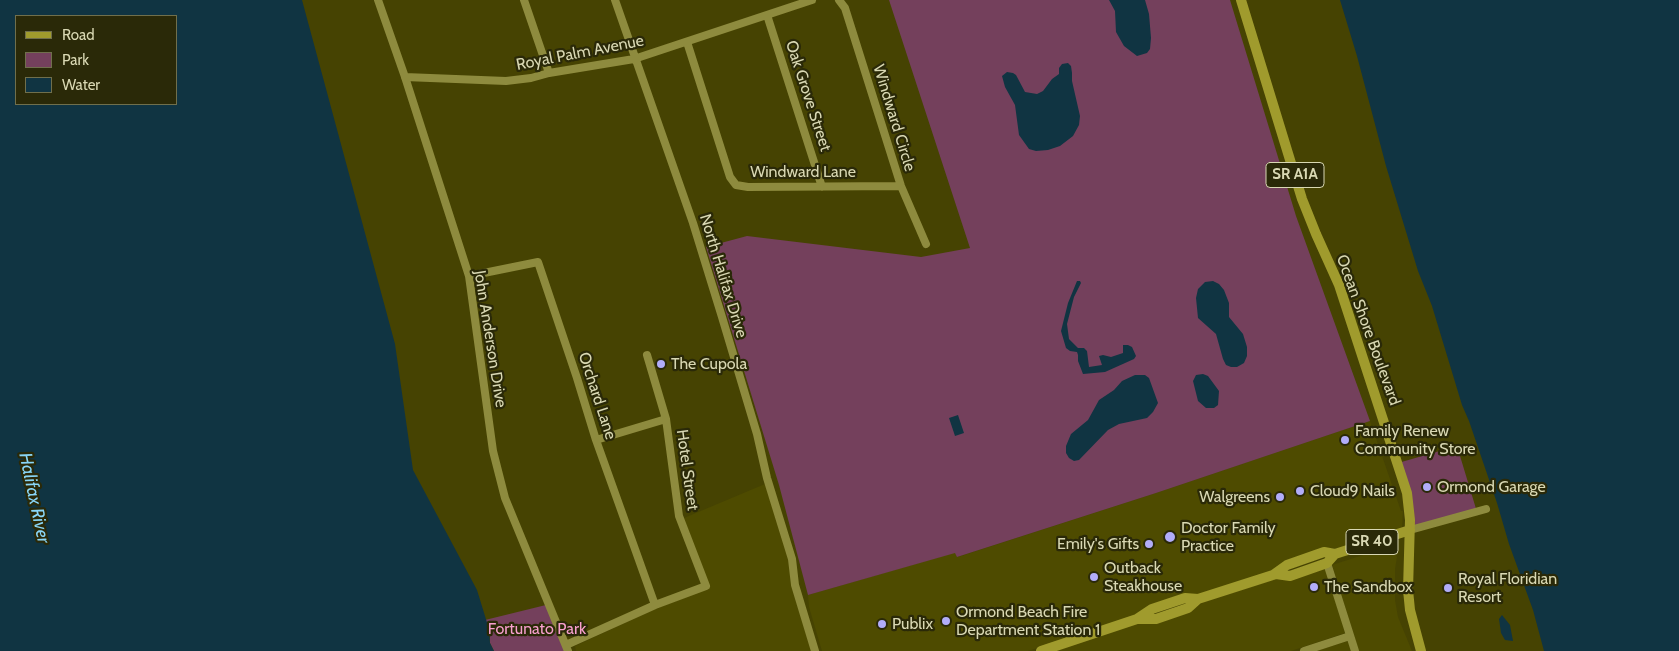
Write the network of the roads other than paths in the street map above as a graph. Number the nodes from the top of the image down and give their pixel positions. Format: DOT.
graph roads {
  1 [pos="378,0"];
  2 [pos="524,0"];
  3 [pos="615,0"];
  4 [pos="812,0"];
  5 [pos="839,0"];
  6 [pos="1241,0"];
  7 [pos="767,15"];
  8 [pos="686,42"];
  9 [pos="634,58"];
  10 [pos="549,73"];
  11 [pos="405,77"];
  12 [pos="901,186"];
  13 [pos="822,187"];
  14 [pos="926,244"];
  15 [pos="469,276"];
  16 [pos="647,355"];
  17 [pos="666,419"];
  18 [pos="596,440"];
  19 [pos="1486,509"];
  20 [pos="1410,530"];
  21 [pos="1335,554"];
  22 [pos="1327,563"];
  23 [pos="1274,575"];
  24 [pos="655,605"];
  25 [pos="1350,636"];
  26 [pos="567,648"];
  27 [pos="816,651"];
  28 [pos="1040,651"];
  29 [pos="1304,651"];
  30 [pos="1355,651"];
  31 [pos="1421,651"];
  1 -- 11 [label="street, John Anderson Drive"];
  2 -- 10 [label="street"];
  3 -- 9 [label="street, North Halifax Drive"];
  4 -- 7 [label="street, Royal Palm Avenue"];
  5 -- 12 [label="street, Windward Circle"];
  6 -- 20 [label="main road, Ocean Shore Boulevard / SR A1A"];
  7 -- 8 [label="street, Royal Palm Avenue"];
  7 -- 13 [label="street, Oak Grove Street"];
  8 -- 9 [label="street, Royal Palm Avenue"];
  8 -- 13 [label="street, Windward Lane"];
  9 -- 10 [label="street, Royal Palm Avenue"];
  9 -- 27 [label="street, North Halifax Drive"];
  10 -- 11 [label="street, Royal Palm Avenue"];
  11 -- 15 [label="street, John Anderson Drive"];
  12 -- 13 [label="street, Windward Lane"];
  12 -- 14 [label="street, Windward Circle"];
  15 -- 18 [label="street, Orchard Lane"];
  15 -- 26 [label="street, John Anderson Drive"];
  16 -- 17 [label="street, Hotel Street"];
  17 -- 18 [label="street"];
  17 -- 24 [label="street, Hotel Street"];
  18 -- 24 [label="street, Orchard Lane"];
  19 -- 20 [label="street"];
  20 -- 21 [label="main road, SR 40"];
  20 -- 31 [label="main road, SR A1A"];
  21 -- 22 [label="main road, SR 40"];
  21 -- 23 [label="main road, SR 40"];
  22 -- 23 [label="main road, SR 40"];
  22 -- 25 [label="street"];
  23 -- 28 [label="main road, SR 40"];
  24 -- 26 [label="street, Hotel Street"];
  25 -- 29 [label="street"];
  25 -- 30 [label="street"];
}
